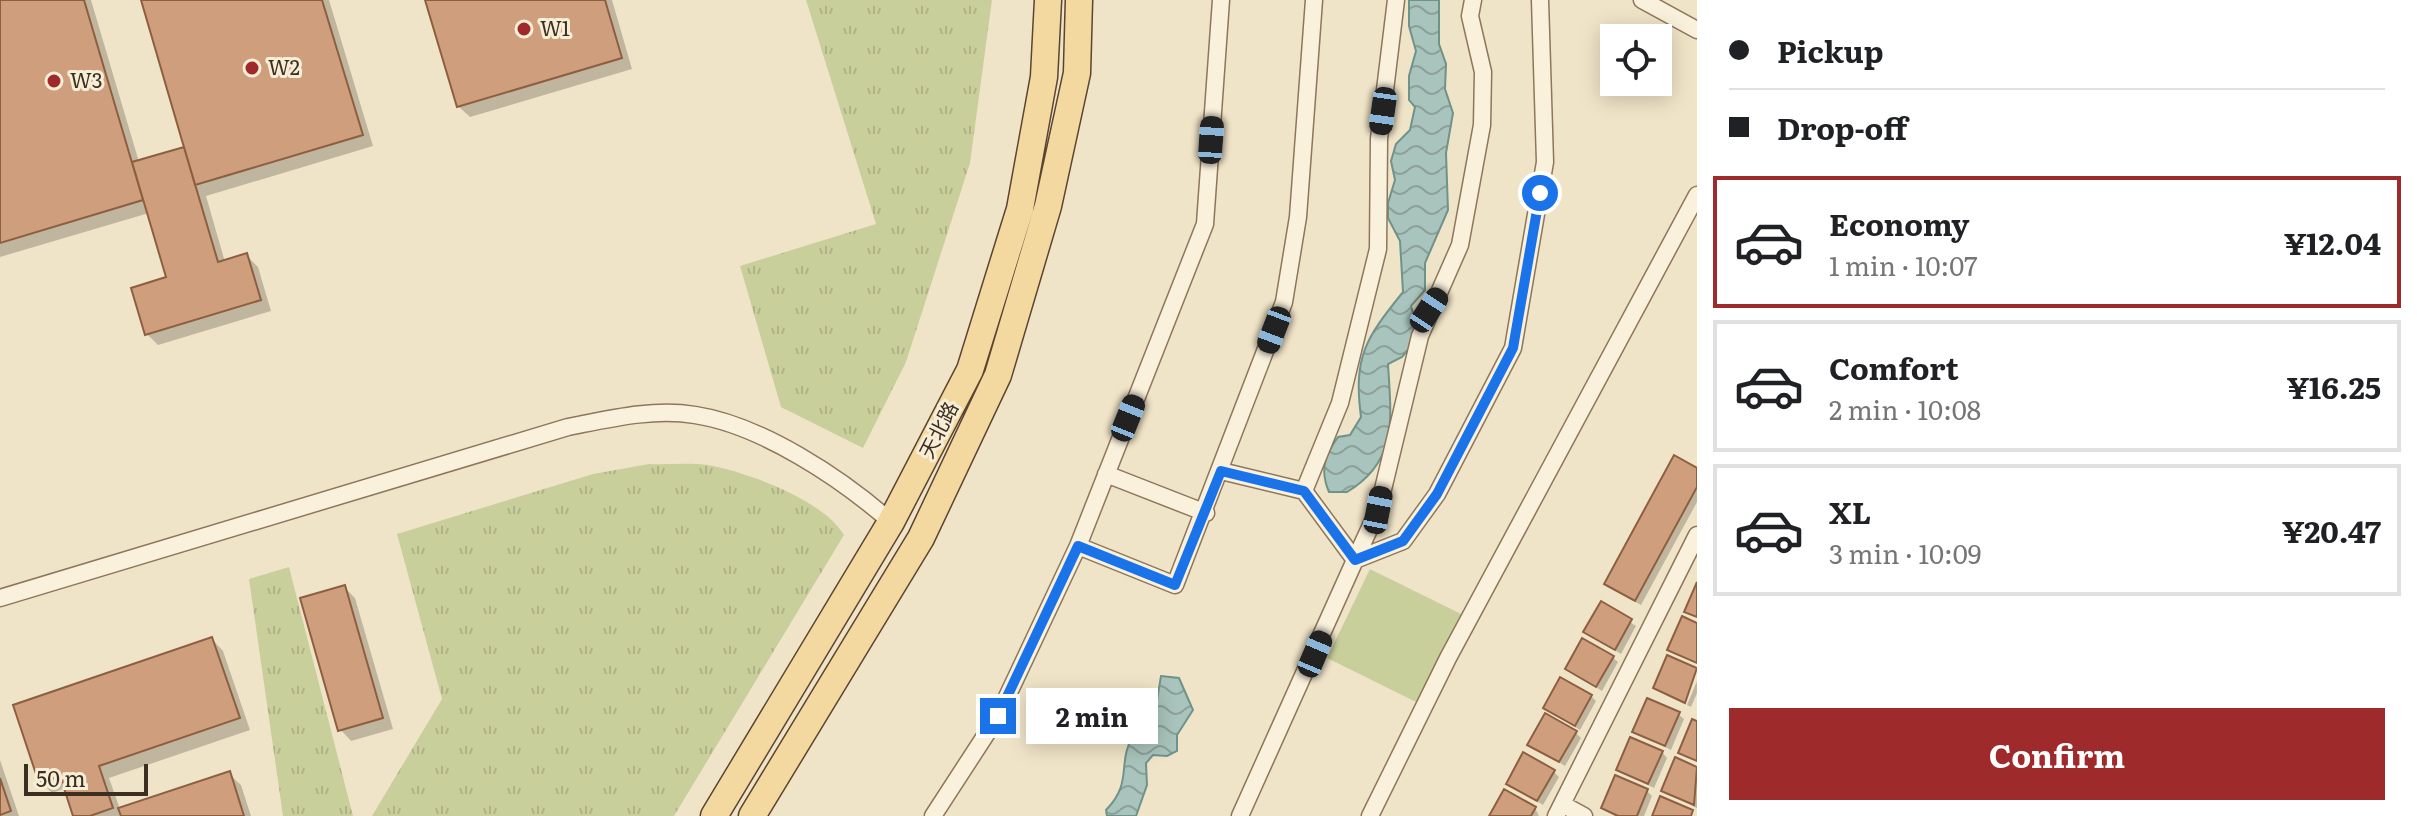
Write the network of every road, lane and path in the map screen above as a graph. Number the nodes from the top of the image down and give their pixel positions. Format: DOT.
graph roads {
  1 [pos="1048,0"];
  2 [pos="1079,0"];
  3 [pos="1221,0"];
  4 [pos="1314,0"];
  5 [pos="1396,0"];
  6 [pos="1473,0"];
  7 [pos="1540,0"];
  8 [pos="1642,0"];
  9 [pos="1697,30"];
  10 [pos="1697,195"];
  11 [pos="1221,471"];
  12 [pos="1106,474"];
  13 [pos="1304,491"];
  14 [pos="1206,513"];
  15 [pos="891,522"];
  16 [pos="1697,535"];
  17 [pos="1078,546"];
  18 [pos="1355,560"];
  19 [pos="0,598"];
  20 [pos="1559,810"];
  21 [pos="714,816"];
  22 [pos="752,816"];
  23 [pos="933,816"];
  24 [pos="1240,816"];
  25 [pos="1370,816"];
  26 [pos="1584,816"];
  1 -- 15 [label="main road, 天北路"];
  2 -- 22 [label="main road, 天北路"];
  3 -- 12 [label="street"];
  4 -- 11 [label="street"];
  5 -- 13 [label="street"];
  6 -- 18 [label="street"];
  7 -- 18 [label="street"];
  8 -- 9 [label="street"];
  10 -- 25 [label="street"];
  11 -- 13 [label="street"];
  11 -- 14 [label="street"];
  12 -- 14 [label="street"];
  12 -- 17 [label="street"];
  13 -- 18 [label="street"];
  14 -- 17 [label="street"];
  15 -- 19 [label="street"];
  15 -- 21 [label="main road, 天北路"];
  16 -- 20 [label="street"];
  17 -- 23 [label="street"];
  18 -- 24 [label="street"];
  20 -- 26 [label="street"];
}
